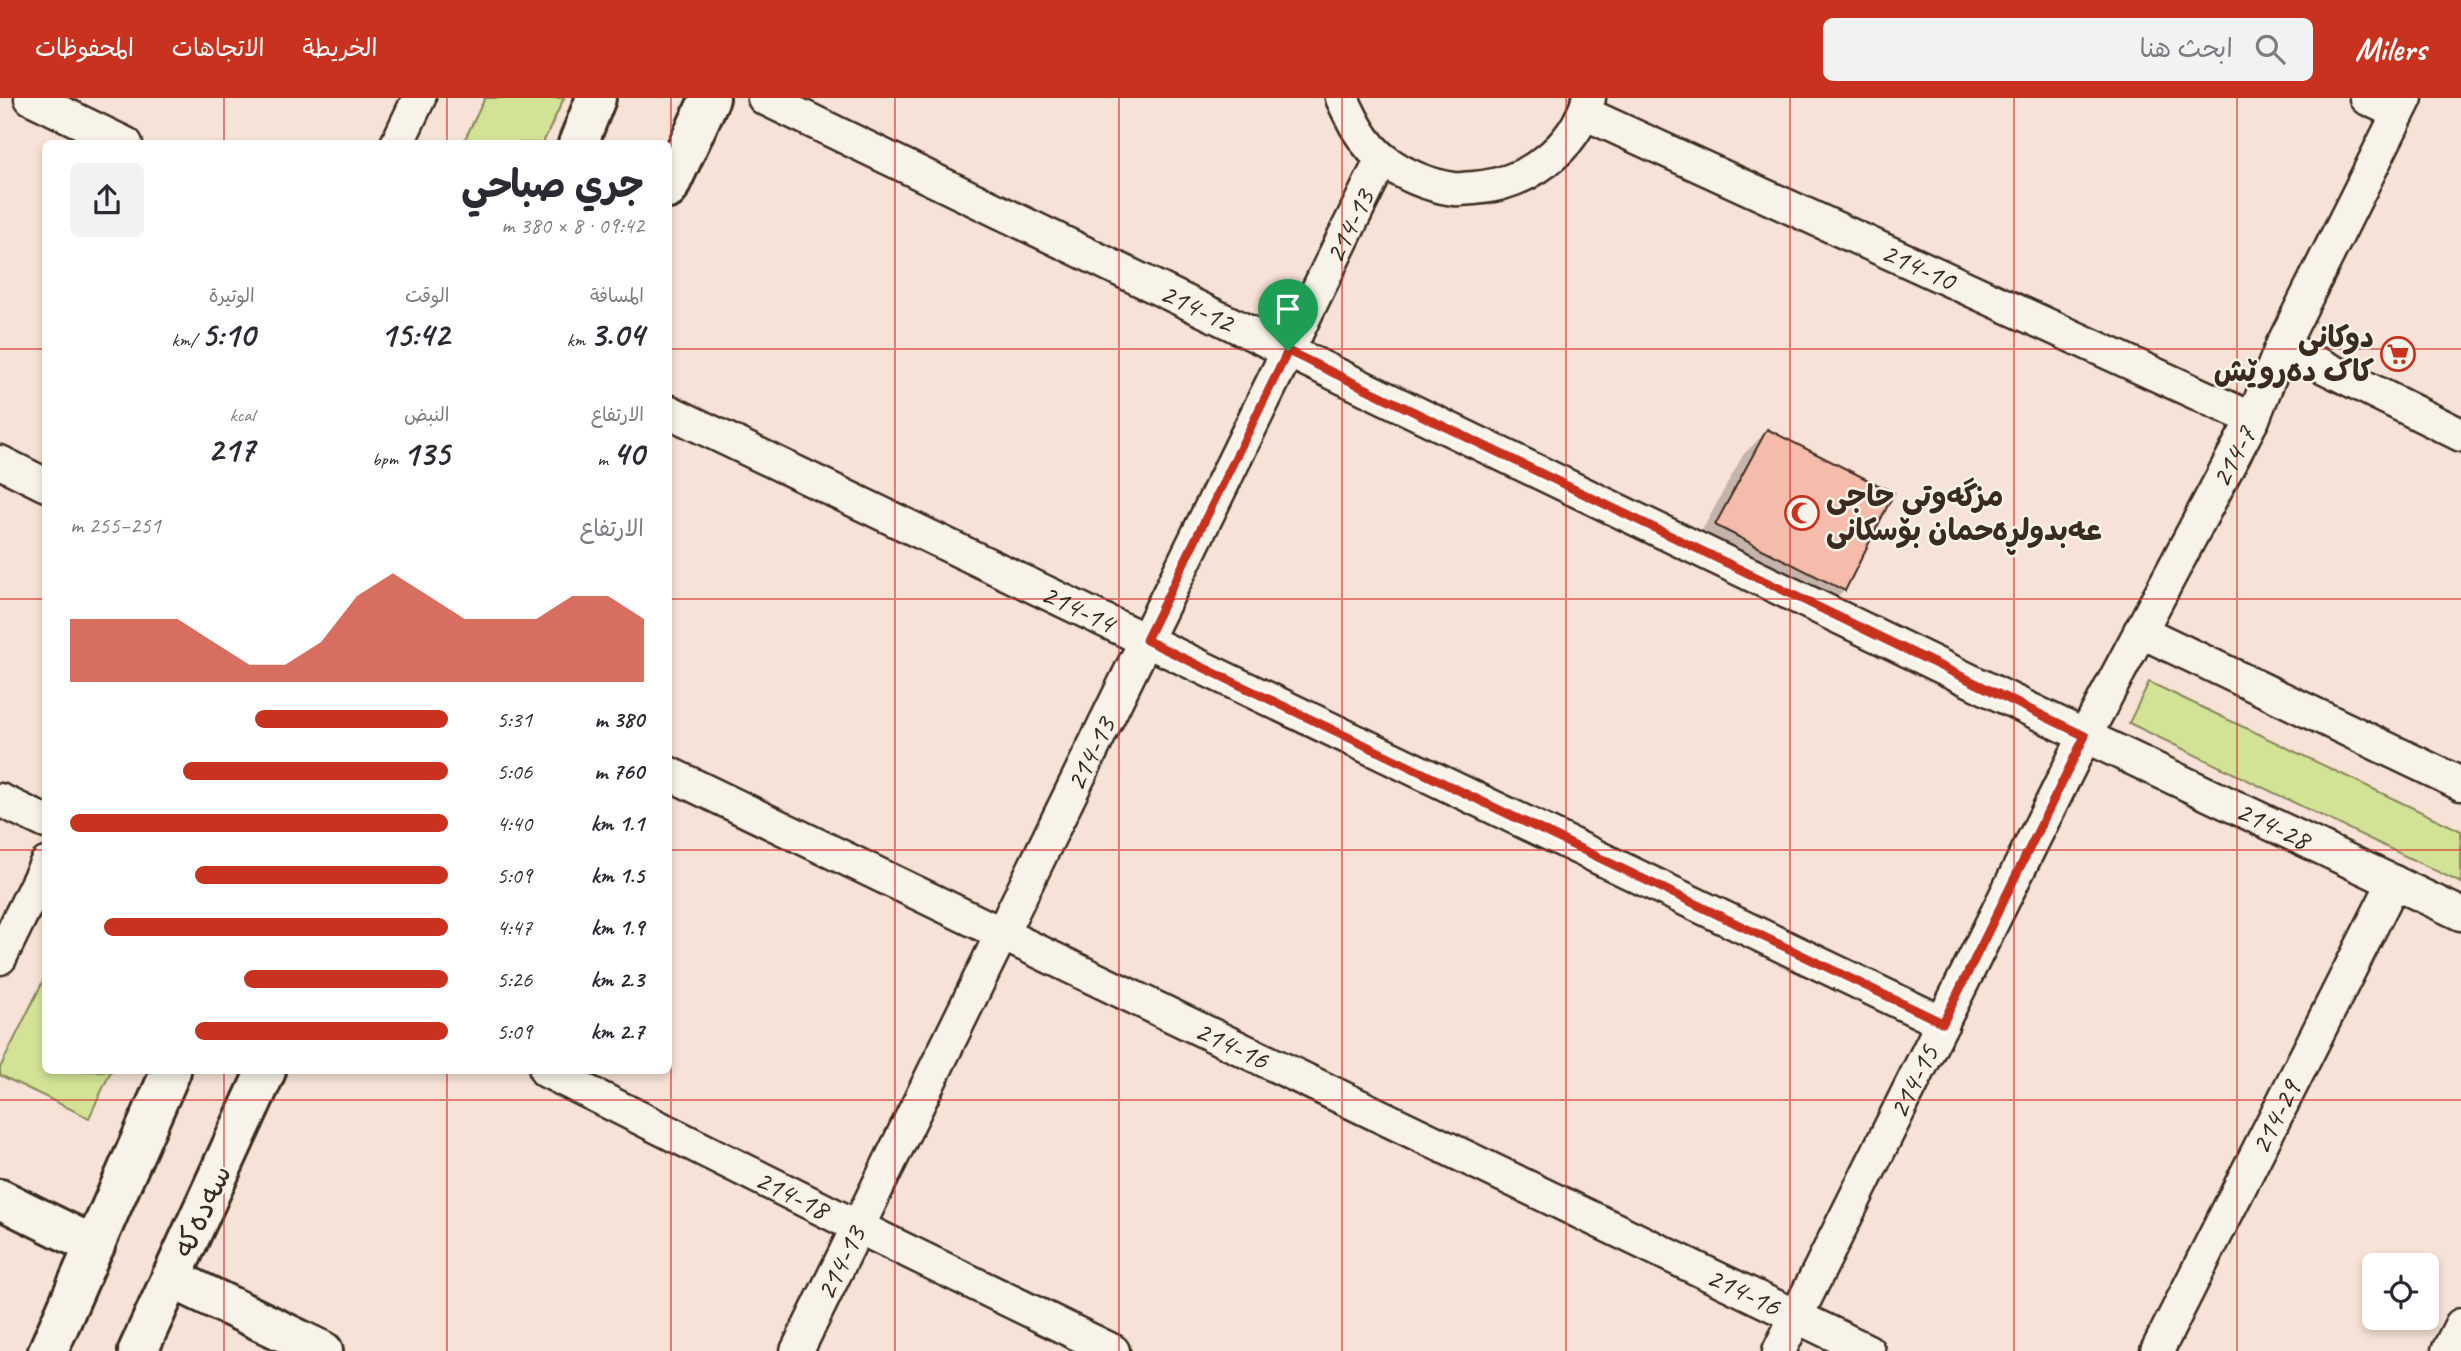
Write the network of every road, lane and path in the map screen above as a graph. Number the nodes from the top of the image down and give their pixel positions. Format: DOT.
graph roads {
  1 [pos="31,98"];
  2 [pos="419,98"];
  3 [pos="596,98"];
  4 [pos="710,98"];
  5 [pos="764,98"];
  6 [pos="1342,98"];
  7 [pos="2366,98"];
  8 [pos="1586,106"];
  9 [pos="2402,106"];
  10 [pos="118,140"];
  11 [pos="399,140"];
  12 [pos="580,140"];
  13 [pos="1382,159"];
  14 [pos="672,179"];
  15 [pos="2282,346"];
  16 [pos="1288,351"];
  17 [pos="672,413"];
  18 [pos="2253,419"];
  19 [pos="2461,435"];
  20 [pos="0,462"];
  21 [pos="42,483"];
  22 [pos="2140,631"];
  23 [pos="1146,640"];
  24 [pos="2085,736"];
  25 [pos="672,775"];
  26 [pos="2461,784"];
  27 [pos="0,800"];
  28 [pos="42,819"];
  29 [pos="42,872"];
  30 [pos="2395,882"];
  31 [pos="2461,914"];
  32 [pos="1002,933"];
  33 [pos="0,958"];
  34 [pos="1943,1023"];
  35 [pos="170,1074"];
  36 [pos="265,1074"];
  37 [pos="552,1074"];
  38 [pos="0,1199"];
  39 [pos="858,1227"];
  40 [pos="95,1246"];
  41 [pos="171,1278"];
  42 [pos="1796,1316"];
  43 [pos="2461,1325"];
  44 [pos="48,1351"];
  45 [pos="138,1351"];
  46 [pos="323,1351"];
  47 [pos="797,1351"];
  48 [pos="1113,1351"];
  49 [pos="1779,1351"];
  50 [pos="1868,1351"];
  51 [pos="2157,1351"];
  52 [pos="2448,1351"];
  1 -- 10 [label="street"];
  2 -- 11 [label="street"];
  3 -- 12 [label="main road"];
  4 -- 14 [label="main road"];
  5 -- 16 [label="street, 214-12"];
  6 -- 13 [label="street"];
  7 -- 9 [label="street"];
  8 -- 13 [label="street"];
  8 -- 18 [label="street, 214-10"];
  9 -- 15 [label="street, 214-7"];
  13 -- 16 [label="street, 214-13"];
  15 -- 18 [label="street, 214-7"];
  15 -- 19 [label="street"];
  16 -- 23 [label="street, 214-13"];
  16 -- 24 [label="street, 214-12"];
  17 -- 23 [label="street, 214-14"];
  18 -- 22 [label="street, 214-7"];
  20 -- 21 [label="street"];
  22 -- 24 [label="street, 214-7"];
  22 -- 26 [label="street"];
  23 -- 32 [label="street, 214-13"];
  23 -- 34 [label="street, 214-14"];
  24 -- 30 [label="street, 214-28"];
  24 -- 34 [label="street, 214-15"];
  25 -- 32 [label="street, 214-16"];
  27 -- 28 [label="street"];
  29 -- 33 [label="street"];
  30 -- 31 [label="street, 214-28"];
  30 -- 51 [label="street, 214-29"];
  32 -- 39 [label="street, 214-13"];
  32 -- 42 [label="street, 214-16"];
  34 -- 42 [label="street, 214-15"];
  35 -- 40 [label="main road"];
  36 -- 41 [label="main road, سەدەکە"];
  37 -- 39 [label="street, 214-18"];
  38 -- 40 [label="main road"];
  39 -- 47 [label="street, 214-13"];
  39 -- 48 [label="street, 214-18"];
  40 -- 44 [label="main road"];
  41 -- 45 [label="main road, سەدەکە"];
  41 -- 46 [label="main road"];
  42 -- 49 [label="street, 214-15"];
  42 -- 50 [label="street, 214-16"];
  43 -- 52 [label="street"];
}
